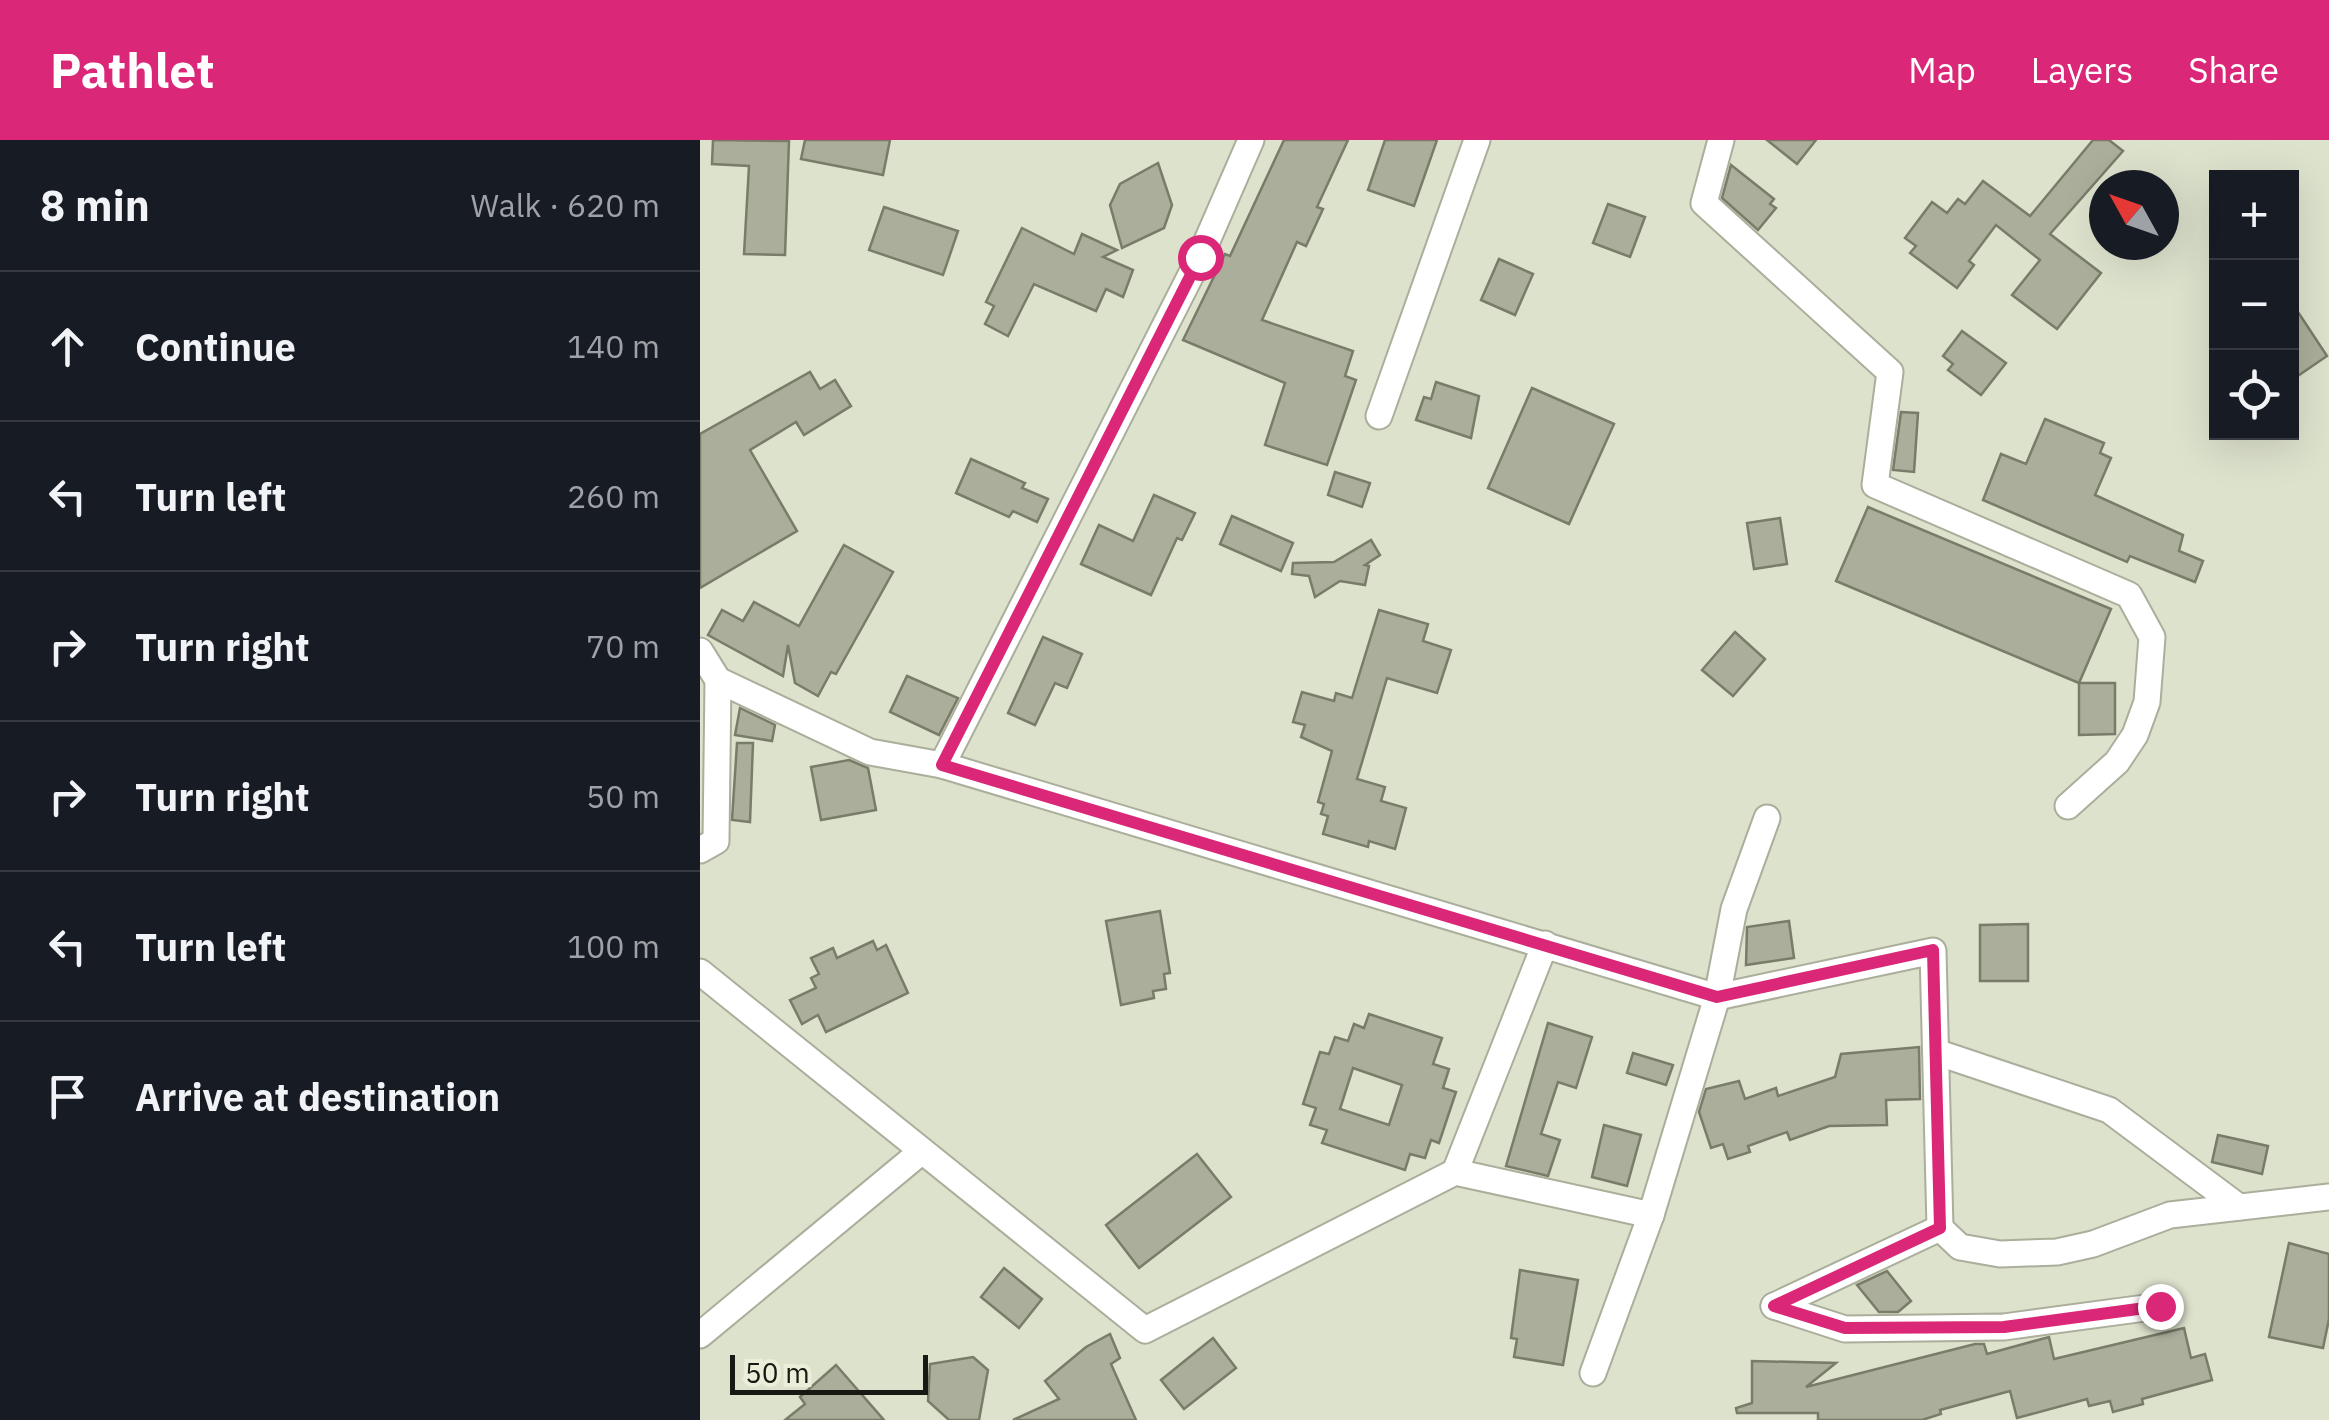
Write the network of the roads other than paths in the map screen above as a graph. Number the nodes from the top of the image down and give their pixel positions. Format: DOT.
graph roads {
  1 [pos="1251,140"];
  2 [pos="1477,140"];
  3 [pos="1721,140"];
  4 [pos="1379,416"];
  5 [pos="700,651"];
  6 [pos="718,680"];
  7 [pos="942,765"];
  8 [pos="2068,806"];
  9 [pos="1767,818"];
  10 [pos="700,850"];
  11 [pos="1545,944"];
  12 [pos="700,972"];
  13 [pos="1717,997"];
  14 [pos="1936,1052"];
  15 [pos="922,1151"];
  16 [pos="1455,1172"];
  17 [pos="2329,1197"];
  18 [pos="2239,1207"];
  19 [pos="1651,1215"];
  20 [pos="1940,1228"];
  21 [pos="2160,1306"];
  22 [pos="700,1334"];
  23 [pos="1593,1373"];
  1 -- 7 [label="street"];
  2 -- 4 [label="street"];
  3 -- 8 [label="street"];
  5 -- 6 [label="street"];
  6 -- 7 [label="street"];
  6 -- 10 [label="street"];
  7 -- 11 [label="street"];
  9 -- 13 [label="street"];
  11 -- 13 [label="street"];
  11 -- 16 [label="street"];
  12 -- 15 [label="street"];
  13 -- 14 [label="street"];
  13 -- 19 [label="street"];
  14 -- 18 [label="street"];
  14 -- 20 [label="street"];
  15 -- 16 [label="street"];
  15 -- 22 [label="street"];
  16 -- 19 [label="street"];
  17 -- 18 [label="street"];
  18 -- 20 [label="street"];
  19 -- 23 [label="street"];
  20 -- 21 [label="street"];
}
